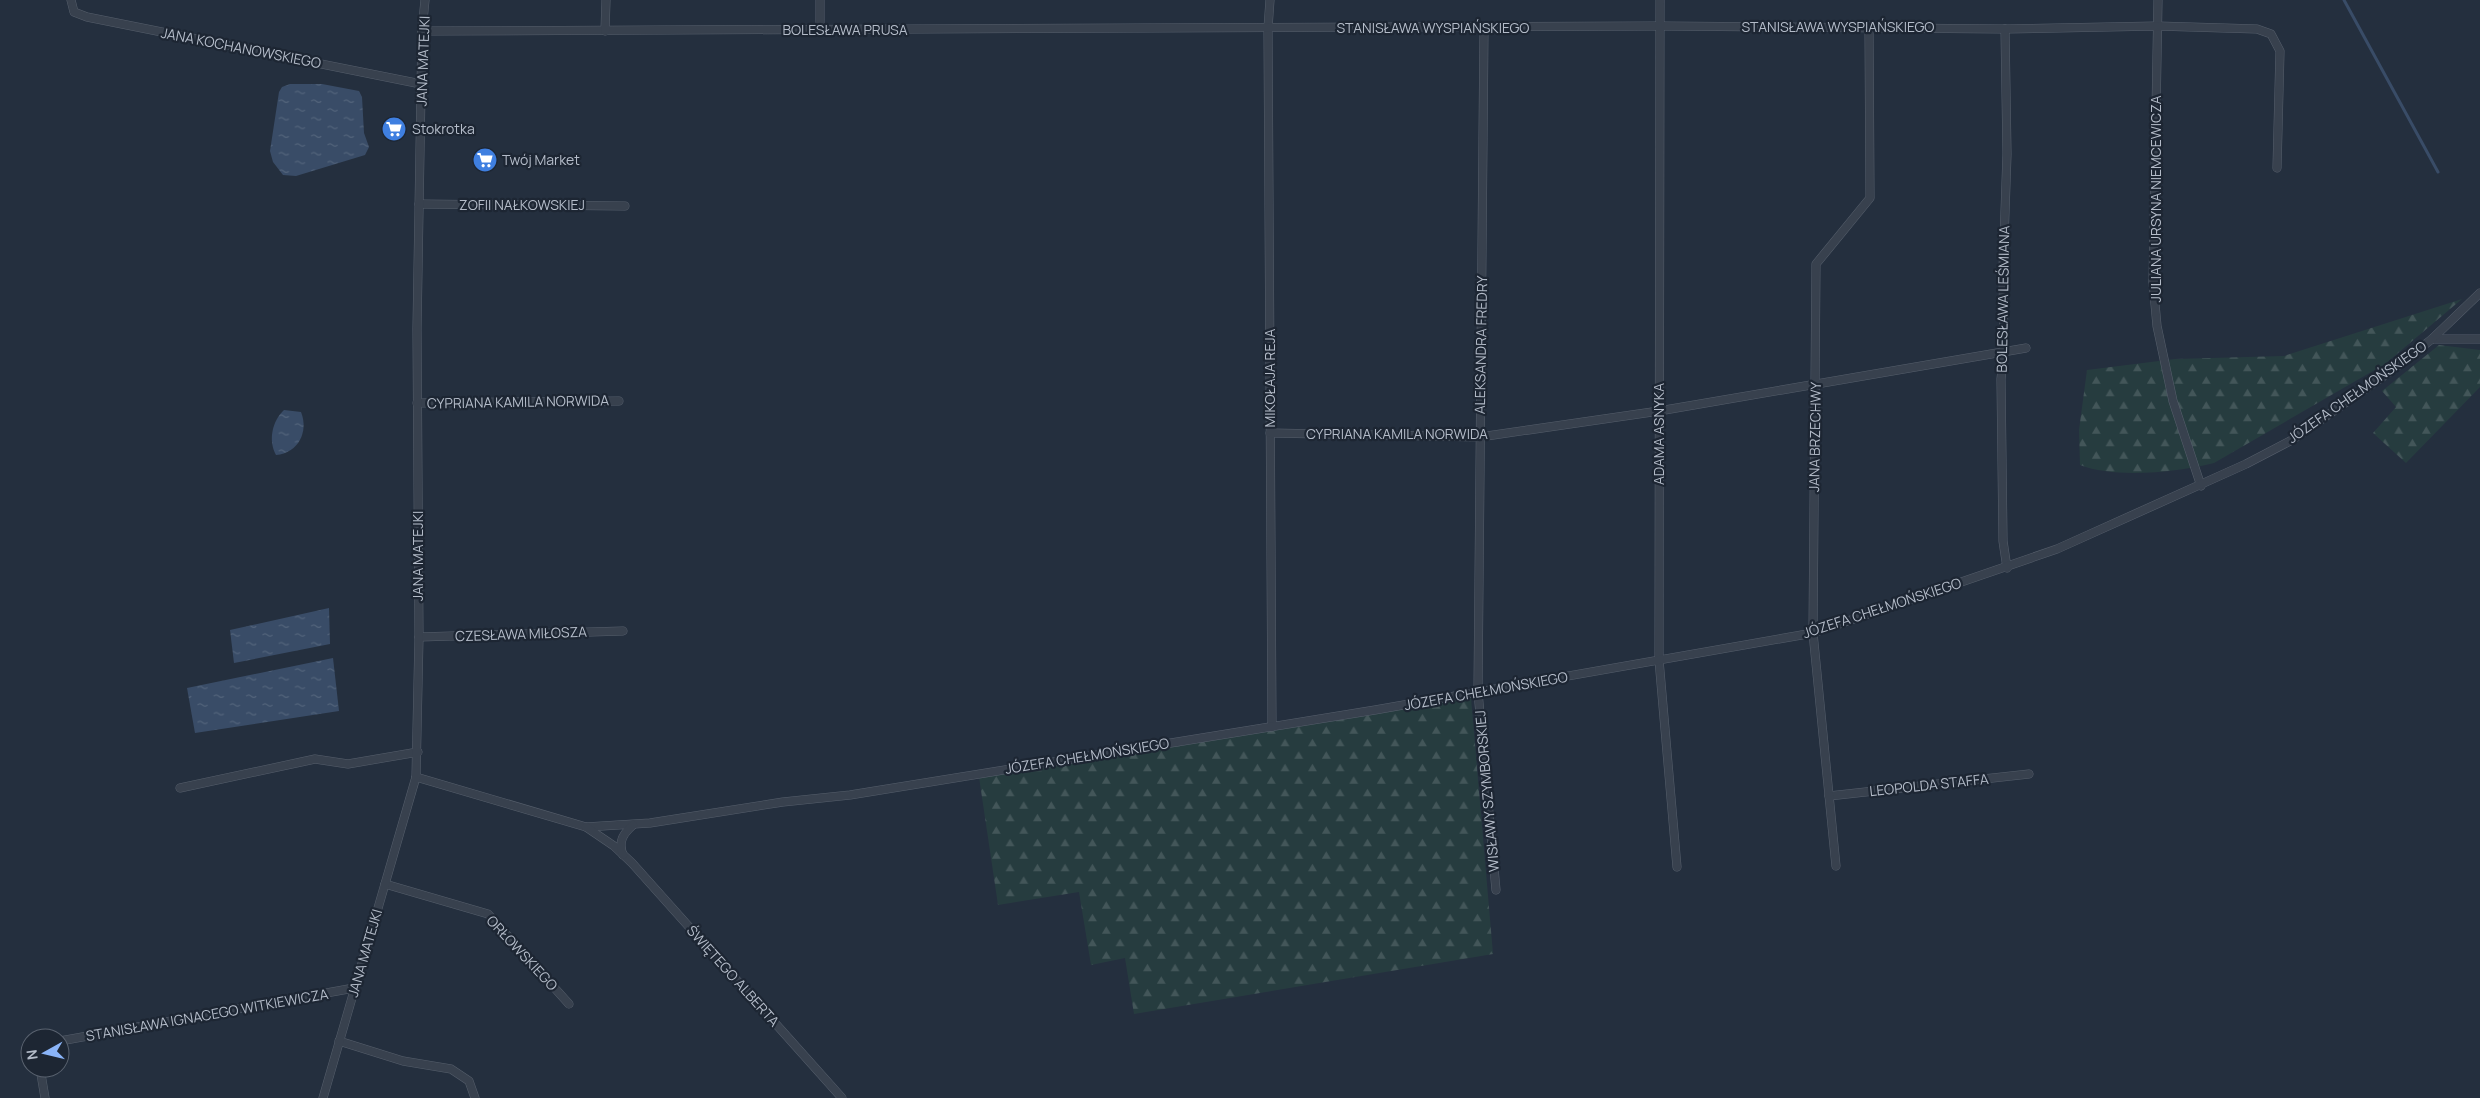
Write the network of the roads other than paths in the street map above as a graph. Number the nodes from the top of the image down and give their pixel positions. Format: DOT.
graph roads {
  1 [pos="71,0"];
  2 [pos="425,0"];
  3 [pos="606,0"];
  4 [pos="820,0"];
  5 [pos="1270,0"];
  6 [pos="1660,0"];
  7 [pos="2158,0"];
  8 [pos="1660,26"];
  9 [pos="1869,26"];
  10 [pos="2157,26"];
  11 [pos="1268,28"];
  12 [pos="1484,28"];
  13 [pos="2005,28"];
  14 [pos="820,30"];
  15 [pos="422,31"];
  16 [pos="605,31"];
  17 [pos="421,84"];
  18 [pos="2277,168"];
  19 [pos="419,204"];
  20 [pos="625,206"];
  21 [pos="2480,293"];
  22 [pos="2432,339"];
  23 [pos="2480,339"];
  24 [pos="2026,348"];
  25 [pos="2004,351"];
  26 [pos="1815,384"];
  27 [pos="619,401"];
  28 [pos="417,403"];
  29 [pos="1659,411"];
  30 [pos="1270,433"];
  31 [pos="1480,437"];
  32 [pos="2201,486"];
  33 [pos="2007,568"];
  34 [pos="624,631"];
  35 [pos="1813,633"];
  36 [pos="419,637"];
  37 [pos="1659,660"];
  38 [pos="1478,692"];
  39 [pos="1272,727"];
  40 [pos="418,752"];
  41 [pos="2029,774"];
  42 [pos="416,777"];
  43 [pos="180,788"];
  44 [pos="1829,796"];
  45 [pos="632,825"];
  46 [pos="586,827"];
  47 [pos="623,854"];
  48 [pos="1836,866"];
  49 [pos="1677,867"];
  50 [pos="385,884"];
  51 [pos="1496,890"];
  52 [pos="354,988"];
  53 [pos="569,1004"];
  54 [pos="70,1039"];
  55 [pos="339,1041"];
  56 [pos="42,1078"];
  57 [pos="45,1098"];
  58 [pos="323,1098"];
  59 [pos="475,1098"];
  60 [pos="842,1098"];
  1 -- 17 [label="street, JANA KOCHANOWSKIEGO"];
  2 -- 15 [label="street, JANA MATEJKI"];
  3 -- 16 [label="street"];
  4 -- 14 [label="street"];
  5 -- 11 [label="street, MIKOŁAJA REJA"];
  6 -- 8 [label="street, ADAMA ASNYKA"];
  7 -- 10 [label="street, JULIANA URSYNA NIEMCEWICZA"];
  8 -- 9 [label="street, STANISŁAWA WYSPIAŃSKIEGO"];
  8 -- 12 [label="street, STANISŁAWA WYSPIAŃSKIEGO"];
  8 -- 29 [label="street, ADAMA ASNYKA"];
  9 -- 13 [label="street, STANISŁAWA WYSPIAŃSKIEGO"];
  9 -- 26 [label="street, JANA BRZECHWY"];
  10 -- 13 [label="street, STANISŁAWA WYSPIAŃSKIEGO"];
  10 -- 18 [label="street, STANISŁAWA WYSPIAŃSKIEGO"];
  10 -- 32 [label="street, JULIANA URSYNA NIEMCEWICZA"];
  11 -- 12 [label="street, STANISŁAWA WYSPIAŃSKIEGO"];
  11 -- 14 [label="street, BOLESŁAWA PRUSA"];
  11 -- 30 [label="street, MIKOŁAJA REJA"];
  12 -- 31 [label="street, ALEKSANDRA FREDRY"];
  13 -- 25 [label="street, BOLESŁAWA LEŚMIANA"];
  14 -- 16 [label="street, BOLESŁAWA PRUSA"];
  15 -- 16 [label="street, BOLESŁAWA PRUSA"];
  15 -- 17 [label="street, JANA MATEJKI"];
  17 -- 19 [label="street, JANA MATEJKI"];
  19 -- 20 [label="street, ZOFII NAŁKOWSKIEJ"];
  19 -- 28 [label="street, JANA MATEJKI"];
  21 -- 22 [label="street, JÓZEFA CHEŁMOŃSKIEGO"];
  22 -- 23 [label="street"];
  22 -- 32 [label="street, JÓZEFA CHEŁMOŃSKIEGO"];
  24 -- 25 [label="street, CYPRIANA KAMILA NORWIDA"];
  25 -- 26 [label="street, CYPRIANA KAMILA NORWIDA"];
  25 -- 33 [label="street, BOLESŁAWA LEŚMIANA"];
  26 -- 29 [label="street, CYPRIANA KAMILA NORWIDA"];
  26 -- 35 [label="street, JANA BRZECHWY"];
  27 -- 28 [label="street, CYPRIANA KAMILA NORWIDA"];
  28 -- 36 [label="street, JANA MATEJKI"];
  29 -- 31 [label="street, CYPRIANA KAMILA NORWIDA"];
  29 -- 37 [label="street, ADAMA ASNYKA"];
  30 -- 31 [label="street, CYPRIANA KAMILA NORWIDA"];
  30 -- 39 [label="street, MIKOŁAJA REJA"];
  31 -- 38 [label="street, ALEKSANDRA FREDRY"];
  32 -- 33 [label="street, JÓZEFA CHEŁMOŃSKIEGO"];
  33 -- 35 [label="street, JÓZEFA CHEŁMOŃSKIEGO"];
  34 -- 36 [label="street, CZESŁAWA MIŁOSZA"];
  35 -- 37 [label="street, JÓZEFA CHEŁMOŃSKIEGO"];
  35 -- 44 [label="street, JANA BRZECHWY"];
  36 -- 40 [label="street, JANA MATEJKI"];
  37 -- 38 [label="street, JÓZEFA CHEŁMOŃSKIEGO"];
  37 -- 49 [label="street, ADAMA ASNYKA"];
  38 -- 39 [label="street, JÓZEFA CHEŁMOŃSKIEGO"];
  38 -- 51 [label="street, WISŁAWY SZYMBORSKIEJ"];
  39 -- 45 [label="street, JÓZEFA CHEŁMOŃSKIEGO"];
  40 -- 42 [label="street, JANA MATEJKI"];
  40 -- 43 [label="street"];
  41 -- 44 [label="street, LEOPOLDA STAFFA"];
  42 -- 46 [label="street, JÓZEFA CHEŁMOŃSKIEGO"];
  42 -- 50 [label="street, JANA MATEJKI"];
  44 -- 48 [label="street, JANA BRZECHWY"];
  45 -- 46 [label="street, JÓZEFA CHEŁMOŃSKIEGO"];
  45 -- 47 [label="street"];
  46 -- 47 [label="street, ŚWIĘTEGO ALBERTA"];
  47 -- 60 [label="street, ŚWIĘTEGO ALBERTA"];
  50 -- 52 [label="street, JANA MATEJKI"];
  50 -- 53 [label="street, ORŁOWSKIEGO"];
  52 -- 54 [label="street, STANISŁAWA IGNACEGO WITKIEWICZA"];
  52 -- 55 [label="street, JANA MATEJKI"];
  55 -- 58 [label="street, JANA MATEJKI"];
  55 -- 59 [label="street"];
  56 -- 57 [label="street"];
}
